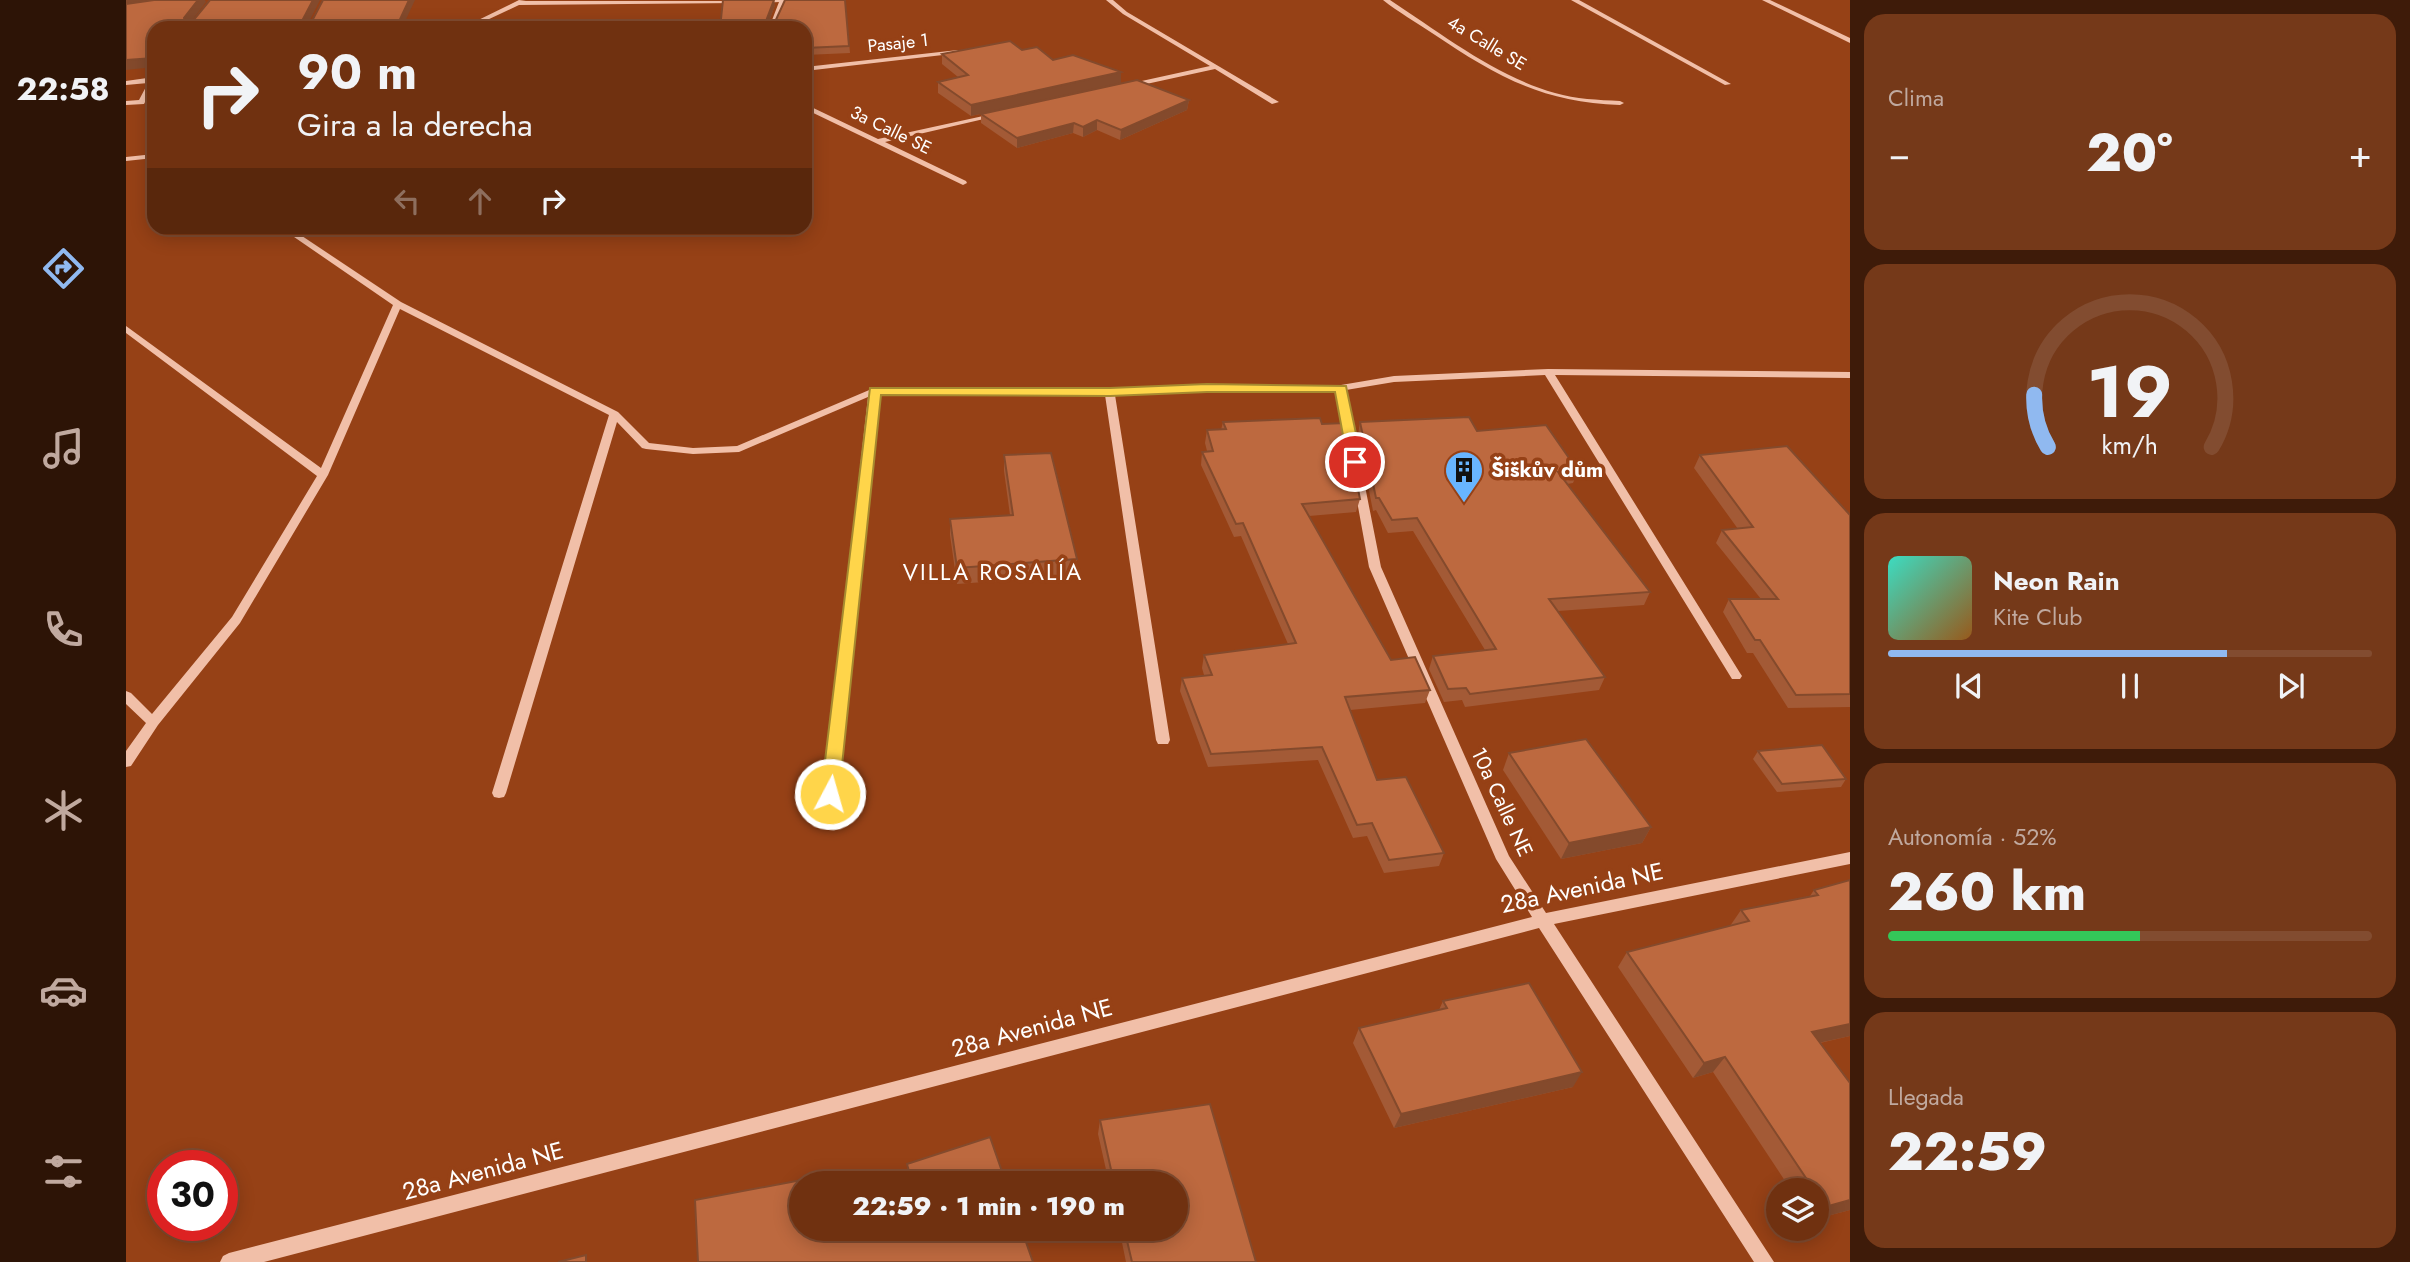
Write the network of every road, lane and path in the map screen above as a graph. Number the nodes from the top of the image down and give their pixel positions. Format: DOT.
graph roads {
  1 [pos="786,0"];
  2 [pos="1109,0"];
  3 [pos="1386,0"];
  4 [pos="1574,0"];
  5 [pos="1765,0"];
  6 [pos="521,1"];
  7 [pos="742,1"];
  8 [pos="756,1"];
  9 [pos="480,21"];
  10 [pos="776,21"];
  11 [pos="1850,41"];
  12 [pos="969,51"];
  13 [pos="1216,67"];
  14 [pos="812,68"];
  15 [pos="147,81"];
  16 [pos="126,83"];
  17 [pos="1727,84"];
  18 [pos="1121,88"];
  19 [pos="147,92"];
  20 [pos="1275,102"];
  21 [pos="126,103"];
  22 [pos="1620,103"];
  23 [pos="812,109"];
  24 [pos="1013,112"];
  25 [pos="878,141"];
  26 [pos="147,157"];
  27 [pos="126,159"];
  28 [pos="963,183"];
  29 [pos="295,235"];
  30 [pos="398,304"];
  31 [pos="126,330"];
  32 [pos="1548,372"];
  33 [pos="1850,375"];
  34 [pos="1341,388"];
  35 [pos="874,391"];
  36 [pos="1110,392"];
  37 [pos="614,414"];
  38 [pos="323,475"];
  39 [pos="1736,676"];
  40 [pos="126,695"];
  41 [pos="153,722"];
  42 [pos="1163,740"];
  43 [pos="126,762"];
  44 [pos="499,793"];
  45 [pos="830,794"];
  46 [pos="1850,858"];
  47 [pos="1544,920"];
  48 [pos="229,1262"];
  49 [pos="1765,1262"];
  1 -- 8 [label="street"];
  1 -- 10 [label="street"];
  2 -- 13 [label="street"];
  3 -- 22 [label="street, 4a Calle SE"];
  4 -- 17 [label="street"];
  5 -- 11 [label="street"];
  6 -- 7 [label="street"];
  6 -- 9 [label="street"];
  12 -- 14 [label="street, Pasaje 1"];
  13 -- 18 [label="street"];
  13 -- 20 [label="street"];
  15 -- 16 [label="street"];
  19 -- 21 [label="street"];
  23 -- 25 [label="street, 3a Calle SE"];
  24 -- 25 [label="street"];
  25 -- 28 [label="street, 3a Calle SE"];
  26 -- 27 [label="street"];
  29 -- 30 [label="street"];
  30 -- 37 [label="street"];
  30 -- 38 [label="street"];
  31 -- 38 [label="street"];
  32 -- 33 [label="street"];
  32 -- 34 [label="street"];
  32 -- 39 [label="street"];
  34 -- 36 [label="street"];
  34 -- 47 [label="street, 10a Calle NE"];
  35 -- 36 [label="street"];
  35 -- 37 [label="street"];
  35 -- 45 [label="street"];
  36 -- 42 [label="street"];
  37 -- 44 [label="street"];
  38 -- 41 [label="street"];
  40 -- 41 [label="street"];
  41 -- 43 [label="street"];
  46 -- 47 [label="street, 28a Avenida NE"];
  47 -- 48 [label="street, 28a Avenida NE"];
  47 -- 49 [label="street, 10a Calle NE"];
}
